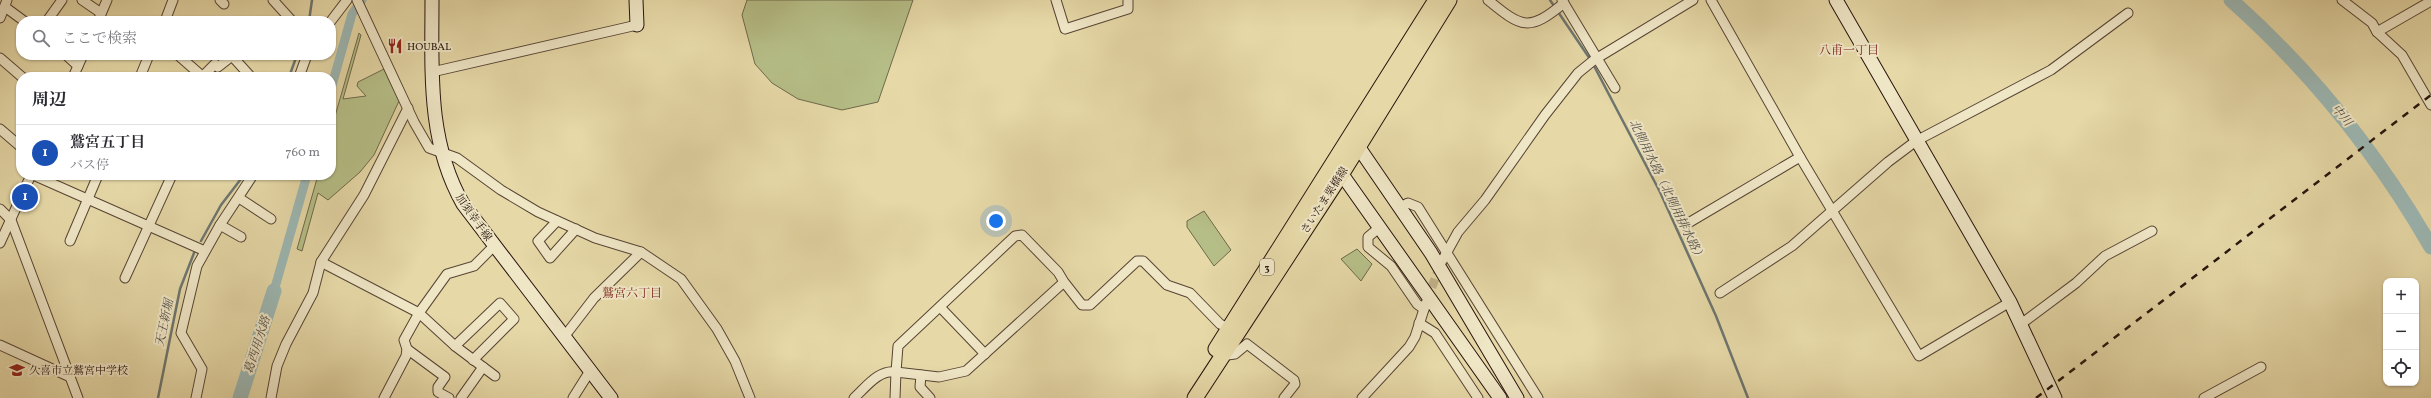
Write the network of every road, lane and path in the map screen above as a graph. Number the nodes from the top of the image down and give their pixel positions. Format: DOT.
graph roads {
  1 [pos="62,0"];
  2 [pos="82,0"];
  3 [pos="107,0"];
  4 [pos="173,0"];
  5 [pos="273,0"];
  6 [pos="347,0"];
  7 [pos="356,0"];
  8 [pos="432,0"];
  9 [pos="636,0"];
  10 [pos="1056,0"];
  11 [pos="1128,0"];
  12 [pos="1436,0"];
  13 [pos="1449,0"];
  14 [pos="1488,0"];
  15 [pos="1693,0"];
  16 [pos="1711,0"];
  17 [pos="1836,0"];
  18 [pos="2342,0"];
  19 [pos="1563,1"];
  20 [pos="2431,1"];
  21 [pos="6,3"];
  22 [pos="2128,13"];
  23 [pos="19,16"];
  24 [pos="51,16"];
  25 [pos="98,16"];
  26 [pos="99,16"];
  27 [pos="166,16"];
  28 [pos="287,16"];
  29 [pos="335,16"];
  30 [pos="0,18"];
  31 [pos="637,25"];
  32 [pos="2377,32"];
  33 [pos="0,58"];
  34 [pos="71,60"];
  35 [pos="81,60"];
  36 [pos="145,60"];
  37 [pos="184,60"];
  38 [pos="227,60"];
  39 [pos="236,60"];
  40 [pos="305,60"];
  41 [pos="1593,61"];
  42 [pos="78,66"];
  43 [pos="16,72"];
  44 [pos="75,72"];
  45 [pos="141,72"];
  46 [pos="197,72"];
  47 [pos="208,72"];
  48 [pos="246,72"];
  49 [pos="301,72"];
  50 [pos="432,72"];
  51 [pos="1615,88"];
  52 [pos="2431,105"];
  53 [pos="408,108"];
  54 [pos="0,129"];
  55 [pos="1354,140"];
  56 [pos="1916,141"];
  57 [pos="16,143"];
  58 [pos="440,150"];
  59 [pos="1800,157"];
  60 [pos="1337,168"];
  61 [pos="30,180"];
  62 [pos="43,180"];
  63 [pos="96,180"];
  64 [pos="170,180"];
  65 [pos="250,180"];
  66 [pos="239,198"];
  67 [pos="87,199"];
  68 [pos="1400,207"];
  69 [pos="0,209"];
  70 [pos="1832,210"];
  71 [pos="271,219"];
  72 [pos="10,220"];
  73 [pos="557,221"];
  74 [pos="1690,222"];
  75 [pos="149,225"];
  76 [pos="220,225"];
  77 [pos="1380,227"];
  78 [pos="576,229"];
  79 [pos="2152,231"];
  80 [pos="241,237"];
  81 [pos="70,241"];
  82 [pos="0,243"];
  83 [pos="494,246"];
  84 [pos="205,251"];
  85 [pos="1445,251"];
  86 [pos="641,252"];
  87 [pos="1442,261"];
  88 [pos="321,262"];
  89 [pos="125,278"];
  90 [pos="1064,282"];
  91 [pos="1720,293"];
  92 [pos="2010,302"];
  93 [pos="940,307"];
  94 [pos="419,313"];
  95 [pos="1419,323"];
  96 [pos="2021,324"];
  97 [pos="1228,328"];
  98 [pos="564,336"];
  99 [pos="0,345"];
  100 [pos="455,346"];
  101 [pos="407,349"];
  102 [pos="985,354"];
  103 [pos="1217,355"];
  104 [pos="473,360"];
  105 [pos="483,367"];
  106 [pos="2260,367"];
  107 [pos="590,371"];
  108 [pos="896,372"];
  109 [pos="921,375"];
  110 [pos="494,376"];
  111 [pos="70,377"];
  112 [pos="78,398"];
  113 [pos="196,398"];
  114 [pos="271,398"];
  115 [pos="384,398"];
  116 [pos="449,398"];
  117 [pos="461,398"];
  118 [pos="573,398"];
  119 [pos="611,398"];
  120 [pos="750,398"];
  121 [pos="854,398"];
  122 [pos="895,398"];
  123 [pos="930,398"];
  124 [pos="1184,398"];
  125 [pos="1195,398"];
  126 [pos="1284,398"];
  127 [pos="1362,398"];
  128 [pos="1478,398"];
  129 [pos="1500,398"];
  130 [pos="1517,398"];
  131 [pos="1538,398"];
  132 [pos="2055,398"];
  133 [pos="2204,398"];
  1 -- 24 [label="street"];
  2 -- 25 [label="street"];
  3 -- 26 [label="street"];
  4 -- 27 [label="street"];
  5 -- 28 [label="street"];
  6 -- 29 [label="street"];
  7 -- 53 [label="street"];
  8 -- 50 [label="main road, 加須幸手線"];
  9 -- 31 [label="main road"];
  10 -- 11 [label="street"];
  12 -- 55 [label="main road, さいたま栗橋線 / 3"];
  13 -- 55 [label="main road, さいたま栗橋線 / 3"];
  14 -- 19 [label="street"];
  15 -- 41 [label="street"];
  16 -- 59 [label="street"];
  17 -- 56 [label="main road"];
  18 -- 32 [label="street"];
  19 -- 41 [label="street"];
  20 -- 32 [label="street"];
  21 -- 23 [label="street"];
  21 -- 30 [label="street"];
  22 -- 56 [label="street"];
  31 -- 50 [label="street"];
  32 -- 52 [label="street"];
  33 -- 43 [label="street"];
  34 -- 42 [label="street"];
  35 -- 42 [label="street"];
  36 -- 45 [label="street"];
  37 -- 46 [label="street"];
  38 -- 47 [label="street"];
  39 -- 48 [label="street"];
  40 -- 49 [label="street"];
  41 -- 51 [label="street"];
  41 -- 85 [label="street"];
  42 -- 44 [label="street"];
  50 -- 58 [label="main road, 加須幸手線"];
  53 -- 58 [label="street"];
  53 -- 88 [label="street"];
  54 -- 57 [label="street"];
  55 -- 60 [label="main road, さいたま栗橋線 / 3"];
  55 -- 68 [label="main road"];
  56 -- 70 [label="street"];
  56 -- 92 [label="main road"];
  58 -- 73 [label="street"];
  58 -- 83 [label="main road, 加須幸手線"];
  59 -- 70 [label="street"];
  59 -- 74 [label="street"];
  60 -- 77 [label="main road"];
  60 -- 97 [label="main road, さいたま栗橋線 / 3"];
  60 -- 103 [label="main road, さいたま栗橋線 / 3"];
  61 -- 72 [label="street"];
  62 -- 67 [label="street"];
  63 -- 67 [label="street"];
  64 -- 75 [label="street"];
  65 -- 66 [label="street"];
  66 -- 71 [label="street"];
  66 -- 76 [label="street"];
  67 -- 75 [label="street"];
  67 -- 81 [label="street"];
  68 -- 85 [label="street"];
  68 -- 130 [label="main road"];
  69 -- 72 [label="street"];
  70 -- 91 [label="street"];
  70 -- 92 [label="street"];
  72 -- 82 [label="street"];
  72 -- 111 [label="street"];
  73 -- 78 [label="street"];
  73 -- 78 [label="street"];
  75 -- 84 [label="street"];
  75 -- 89 [label="street"];
  76 -- 80 [label="street"];
  76 -- 84 [label="street"];
  77 -- 95 [label="street"];
  77 -- 129 [label="main road"];
  78 -- 86 [label="street"];
  79 -- 96 [label="street"];
  83 -- 94 [label="street"];
  83 -- 98 [label="main road, 加須幸手線"];
  84 -- 113 [label="street"];
  85 -- 87 [label="street"];
  85 -- 131 [label="street"];
  86 -- 98 [label="street"];
  86 -- 120 [label="street"];
  88 -- 94 [label="street"];
  88 -- 114 [label="street"];
  90 -- 93 [label="street"];
  90 -- 97 [label="street"];
  90 -- 102 [label="street"];
  92 -- 96 [label="main road"];
  93 -- 102 [label="street"];
  93 -- 108 [label="street"];
  94 -- 100 [label="street"];
  94 -- 101 [label="street"];
  95 -- 127 [label="street"];
  95 -- 128 [label="street"];
  96 -- 132 [label="main road"];
  97 -- 103 [label="main road, さいたま栗橋線 / 3"];
  98 -- 107 [label="main road, 加須幸手線"];
  99 -- 111 [label="street"];
  100 -- 104 [label="street"];
  100 -- 104 [label="street"];
  101 -- 115 [label="street"];
  101 -- 116 [label="street"];
  102 -- 109 [label="street"];
  103 -- 124 [label="main road, さいたま栗橋線 / 3"];
  103 -- 125 [label="main road, さいたま栗橋線 / 3"];
  103 -- 126 [label="street"];
  104 -- 105 [label="street"];
  105 -- 110 [label="street"];
  105 -- 117 [label="street"];
  106 -- 133 [label="street"];
  107 -- 118 [label="street"];
  107 -- 119 [label="main road, 加須幸手線"];
  108 -- 109 [label="street"];
  108 -- 121 [label="street"];
  108 -- 122 [label="street"];
  109 -- 123 [label="street"];
  111 -- 112 [label="street"];
}
